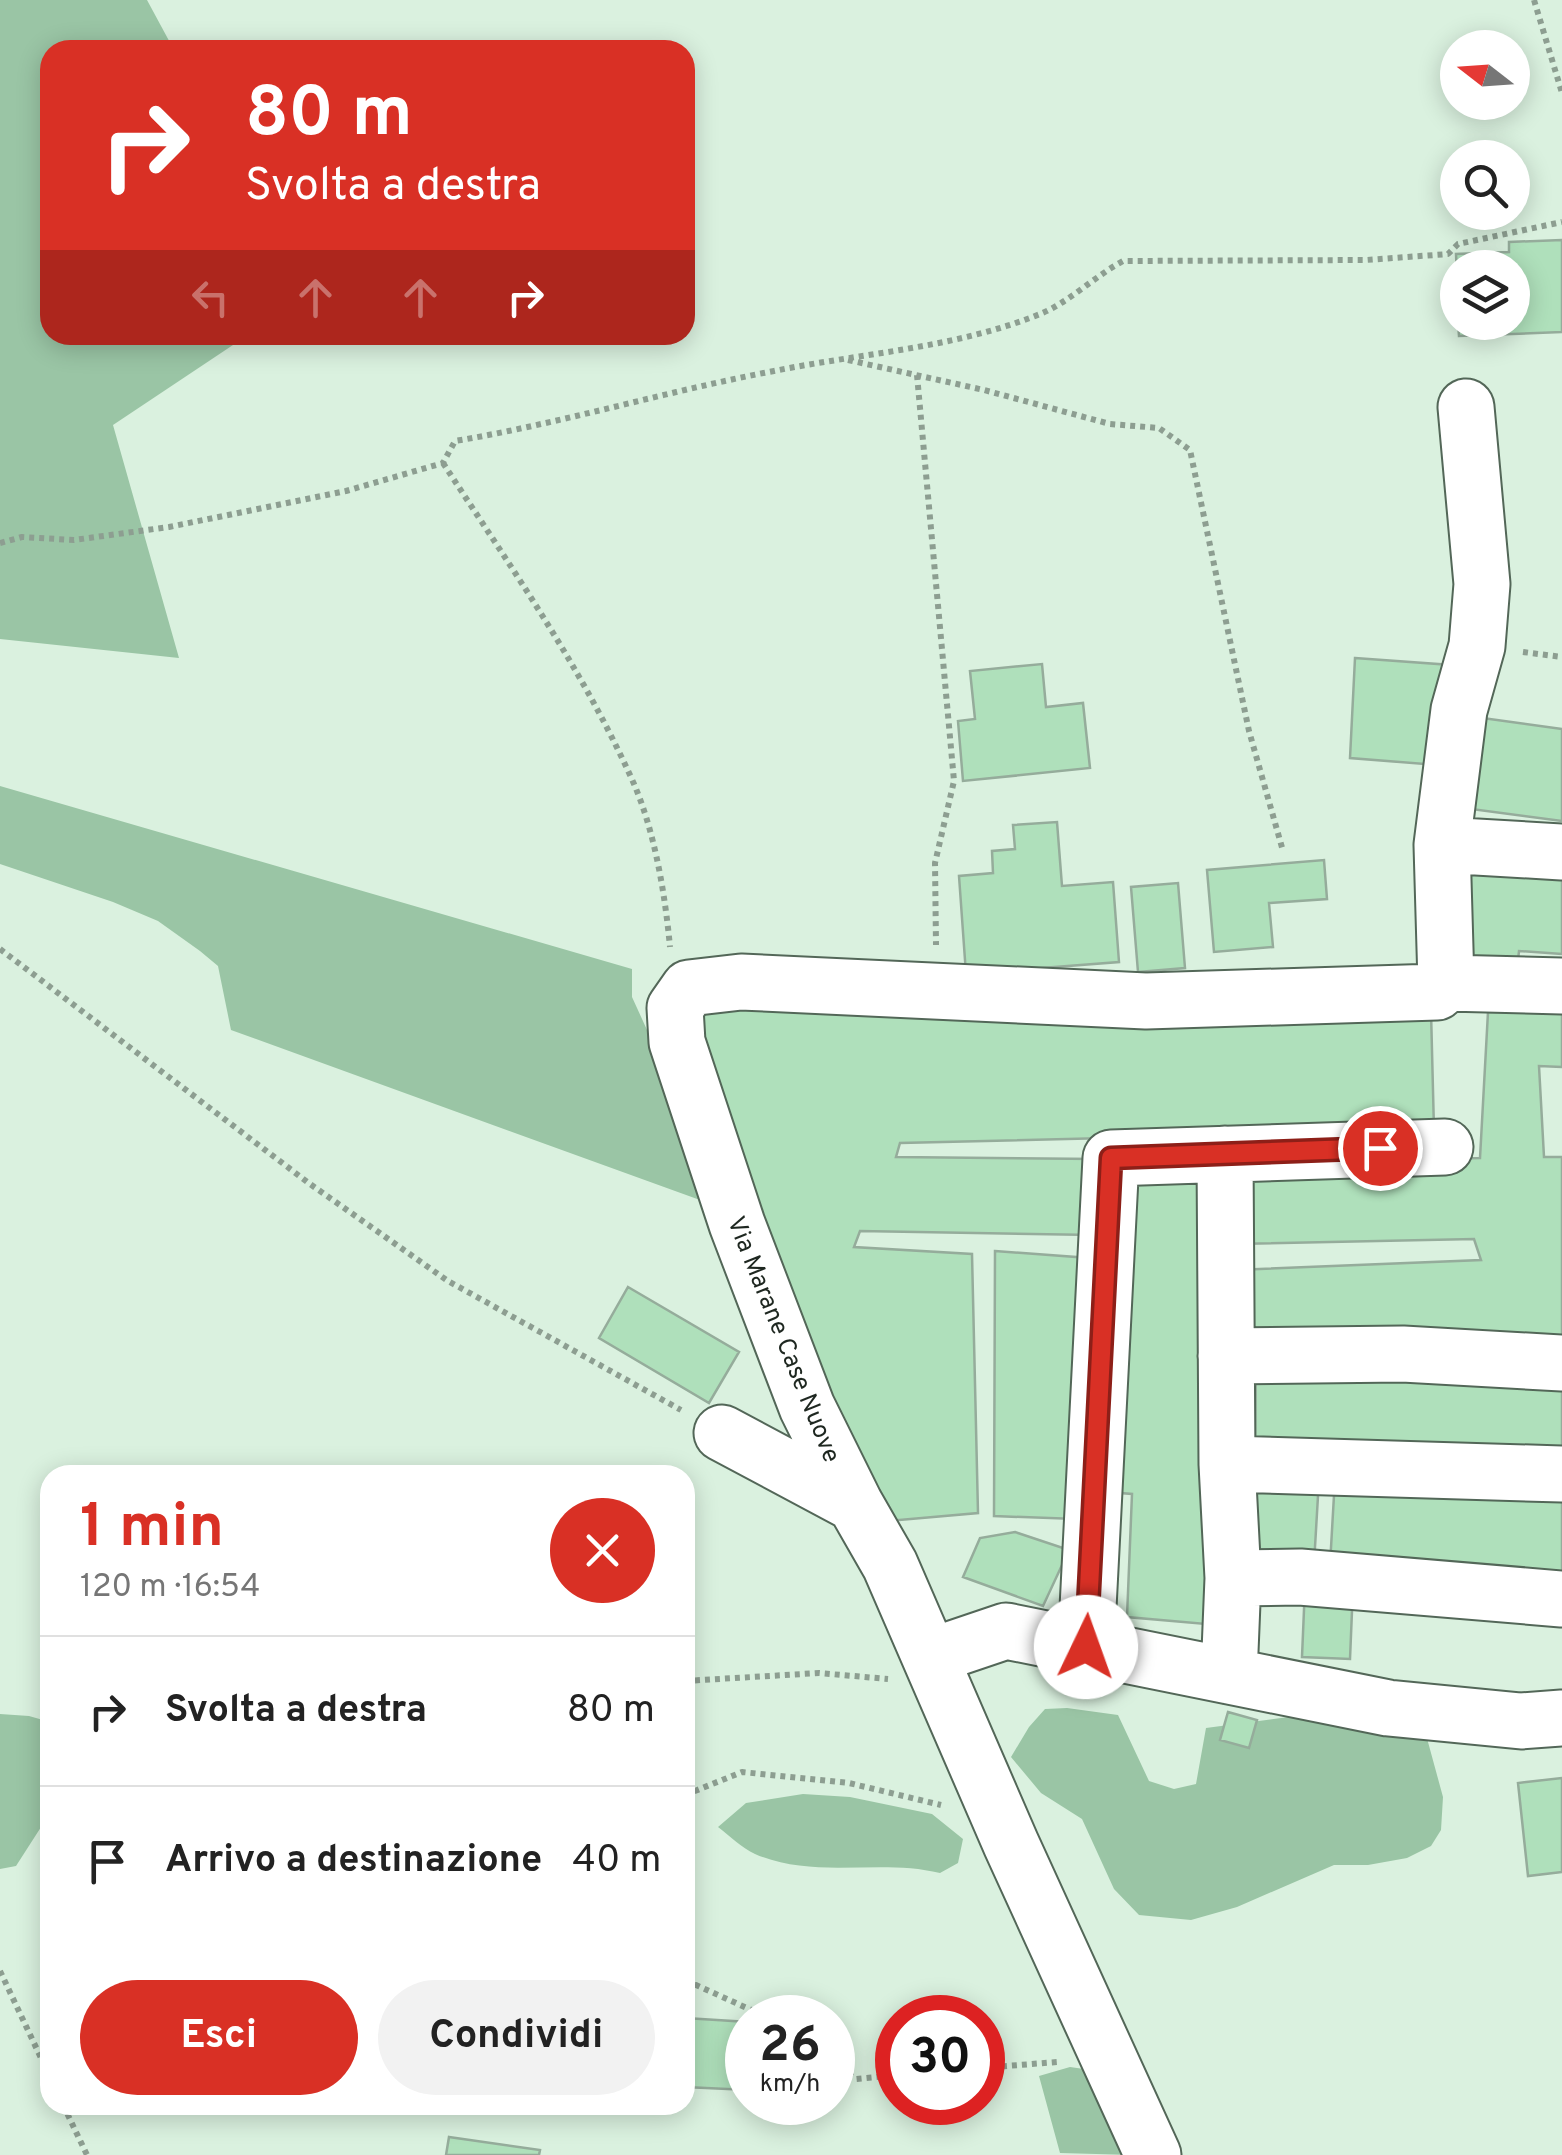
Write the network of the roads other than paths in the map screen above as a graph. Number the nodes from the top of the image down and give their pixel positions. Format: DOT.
graph roads {
  1 [pos="1466,406"];
  2 [pos="1442,845"];
  3 [pos="1562,852"];
  4 [pos="1446,983"];
  5 [pos="1562,986"];
  6 [pos="1444,1147"];
  7 [pos="1224,1154"];
  8 [pos="1226,1356"];
  9 [pos="1562,1363"];
  10 [pos="722,1433"];
  11 [pos="1227,1464"];
  12 [pos="1562,1474"];
  13 [pos="855,1504"];
  14 [pos="1232,1578"];
  15 [pos="1562,1600"];
  16 [pos="1086,1647"];
  17 [pos="932,1656"];
  18 [pos="1229,1676"];
  19 [pos="1562,1718"];
  20 [pos="1153,2155"];
  1 -- 2 [label="street"];
  2 -- 3 [label="street"];
  2 -- 4 [label="street"];
  4 -- 5 [label="street"];
  4 -- 13 [label="street, Via Marane Case Nuove"];
  6 -- 7 [label="street"];
  7 -- 8 [label="street"];
  7 -- 16 [label="street"];
  8 -- 9 [label="street"];
  8 -- 11 [label="street"];
  10 -- 13 [label="street"];
  11 -- 12 [label="street"];
  11 -- 14 [label="street"];
  13 -- 17 [label="street, Via Marane Case Nuove"];
  14 -- 15 [label="street"];
  14 -- 18 [label="street"];
  16 -- 17 [label="street"];
  16 -- 18 [label="street"];
  17 -- 20 [label="street, Via Marane Case Nuove"];
  18 -- 19 [label="street"];
}
